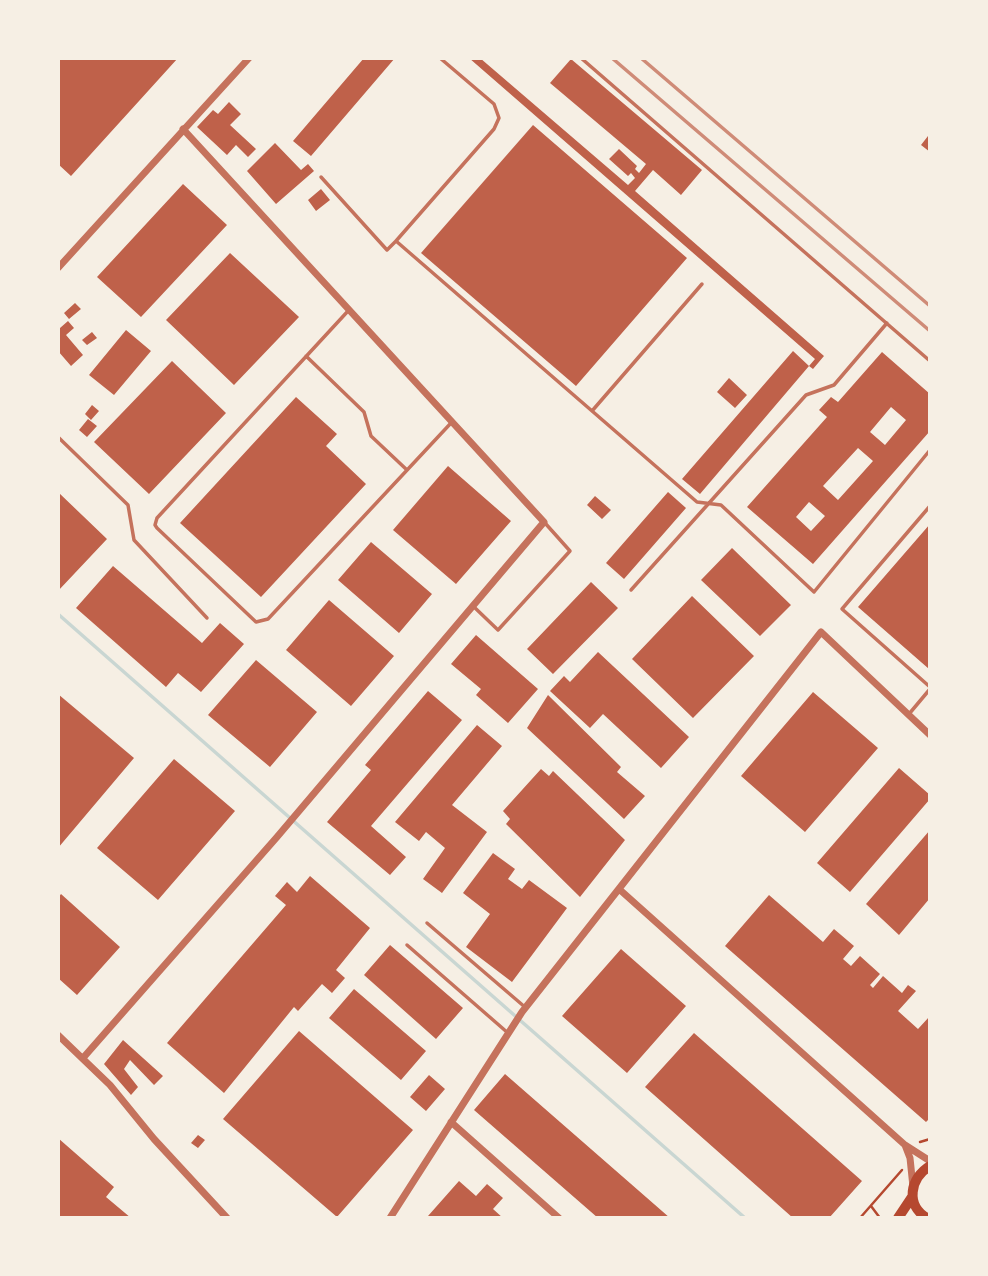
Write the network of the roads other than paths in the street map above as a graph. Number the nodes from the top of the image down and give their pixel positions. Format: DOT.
graph roads {
  1 [pos="248,58"];
  2 [pos="440,58"];
  3 [pos="581,58"];
  4 [pos="183,129"];
  5 [pos="321,177"];
  6 [pos="396,241"];
  7 [pos="58,268"];
  8 [pos="702,284"];
  9 [pos="349,309"];
  10 [pos="887,323"];
  11 [pos="306,356"];
  12 [pos="930,361"];
  13 [pos="592,411"];
  14 [pos="452,422"];
  15 [pos="58,438"];
  16 [pos="930,450"];
  17 [pos="407,470"];
  18 [pos="709,503"];
  19 [pos="930,506"];
  20 [pos="544,522"];
  21 [pos="631,590"];
  22 [pos="473,606"];
  23 [pos="206,618"];
  24 [pos="930,688"];
  25 [pos="907,715"];
  26 [pos="930,735"];
  27 [pos="619,889"];
  28 [pos="427,923"];
  29 [pos="407,944"];
  30 [pos="524,1010"];
  31 [pos="509,1032"];
  32 [pos="58,1035"];
  33 [pos="83,1058"];
  34 [pos="451,1122"];
  35 [pos="904,1144"];
  36 [pos="930,1164"];
  37 [pos="913,1192"];
  38 [pos="227,1218"];
  39 [pos="390,1218"];
  40 [pos="559,1218"];
  41 [pos="898,1218"];
  42 [pos="927,1218"];
  1 -- 4 [label="street"];
  2 -- 6 [label="lane"];
  3 -- 10 [label="lane"];
  4 -- 7 [label="street"];
  4 -- 9 [label="street"];
  5 -- 6 [label="lane"];
  6 -- 13 [label="lane"];
  8 -- 13 [label="lane"];
  9 -- 11 [label="lane"];
  9 -- 14 [label="street"];
  10 -- 12 [label="lane"];
  10 -- 18 [label="lane"];
  11 -- 17 [label="lane"];
  11 -- 17 [label="lane"];
  13 -- 18 [label="lane"];
  14 -- 17 [label="lane"];
  14 -- 20 [label="street"];
  15 -- 23 [label="lane"];
  16 -- 18 [label="lane"];
  18 -- 21 [label="lane"];
  19 -- 24 [label="lane"];
  20 -- 22 [label="street"];
  20 -- 22 [label="lane"];
  22 -- 33 [label="street"];
  24 -- 25 [label="lane"];
  25 -- 26 [label="street"];
  25 -- 27 [label="street"];
  27 -- 30 [label="street"];
  27 -- 35 [label="street"];
  28 -- 30 [label="lane"];
  29 -- 31 [label="lane"];
  30 -- 31 [label="street"];
  31 -- 34 [label="street"];
  32 -- 33 [label="street"];
  33 -- 38 [label="street"];
  34 -- 39 [label="street"];
  34 -- 40 [label="street"];
  35 -- 36 [label="street"];
  35 -- 37 [label="street"];
  36 -- 37 [label="main road"];
  37 -- 41 [label="main road"];
  37 -- 42 [label="main road"];
}
